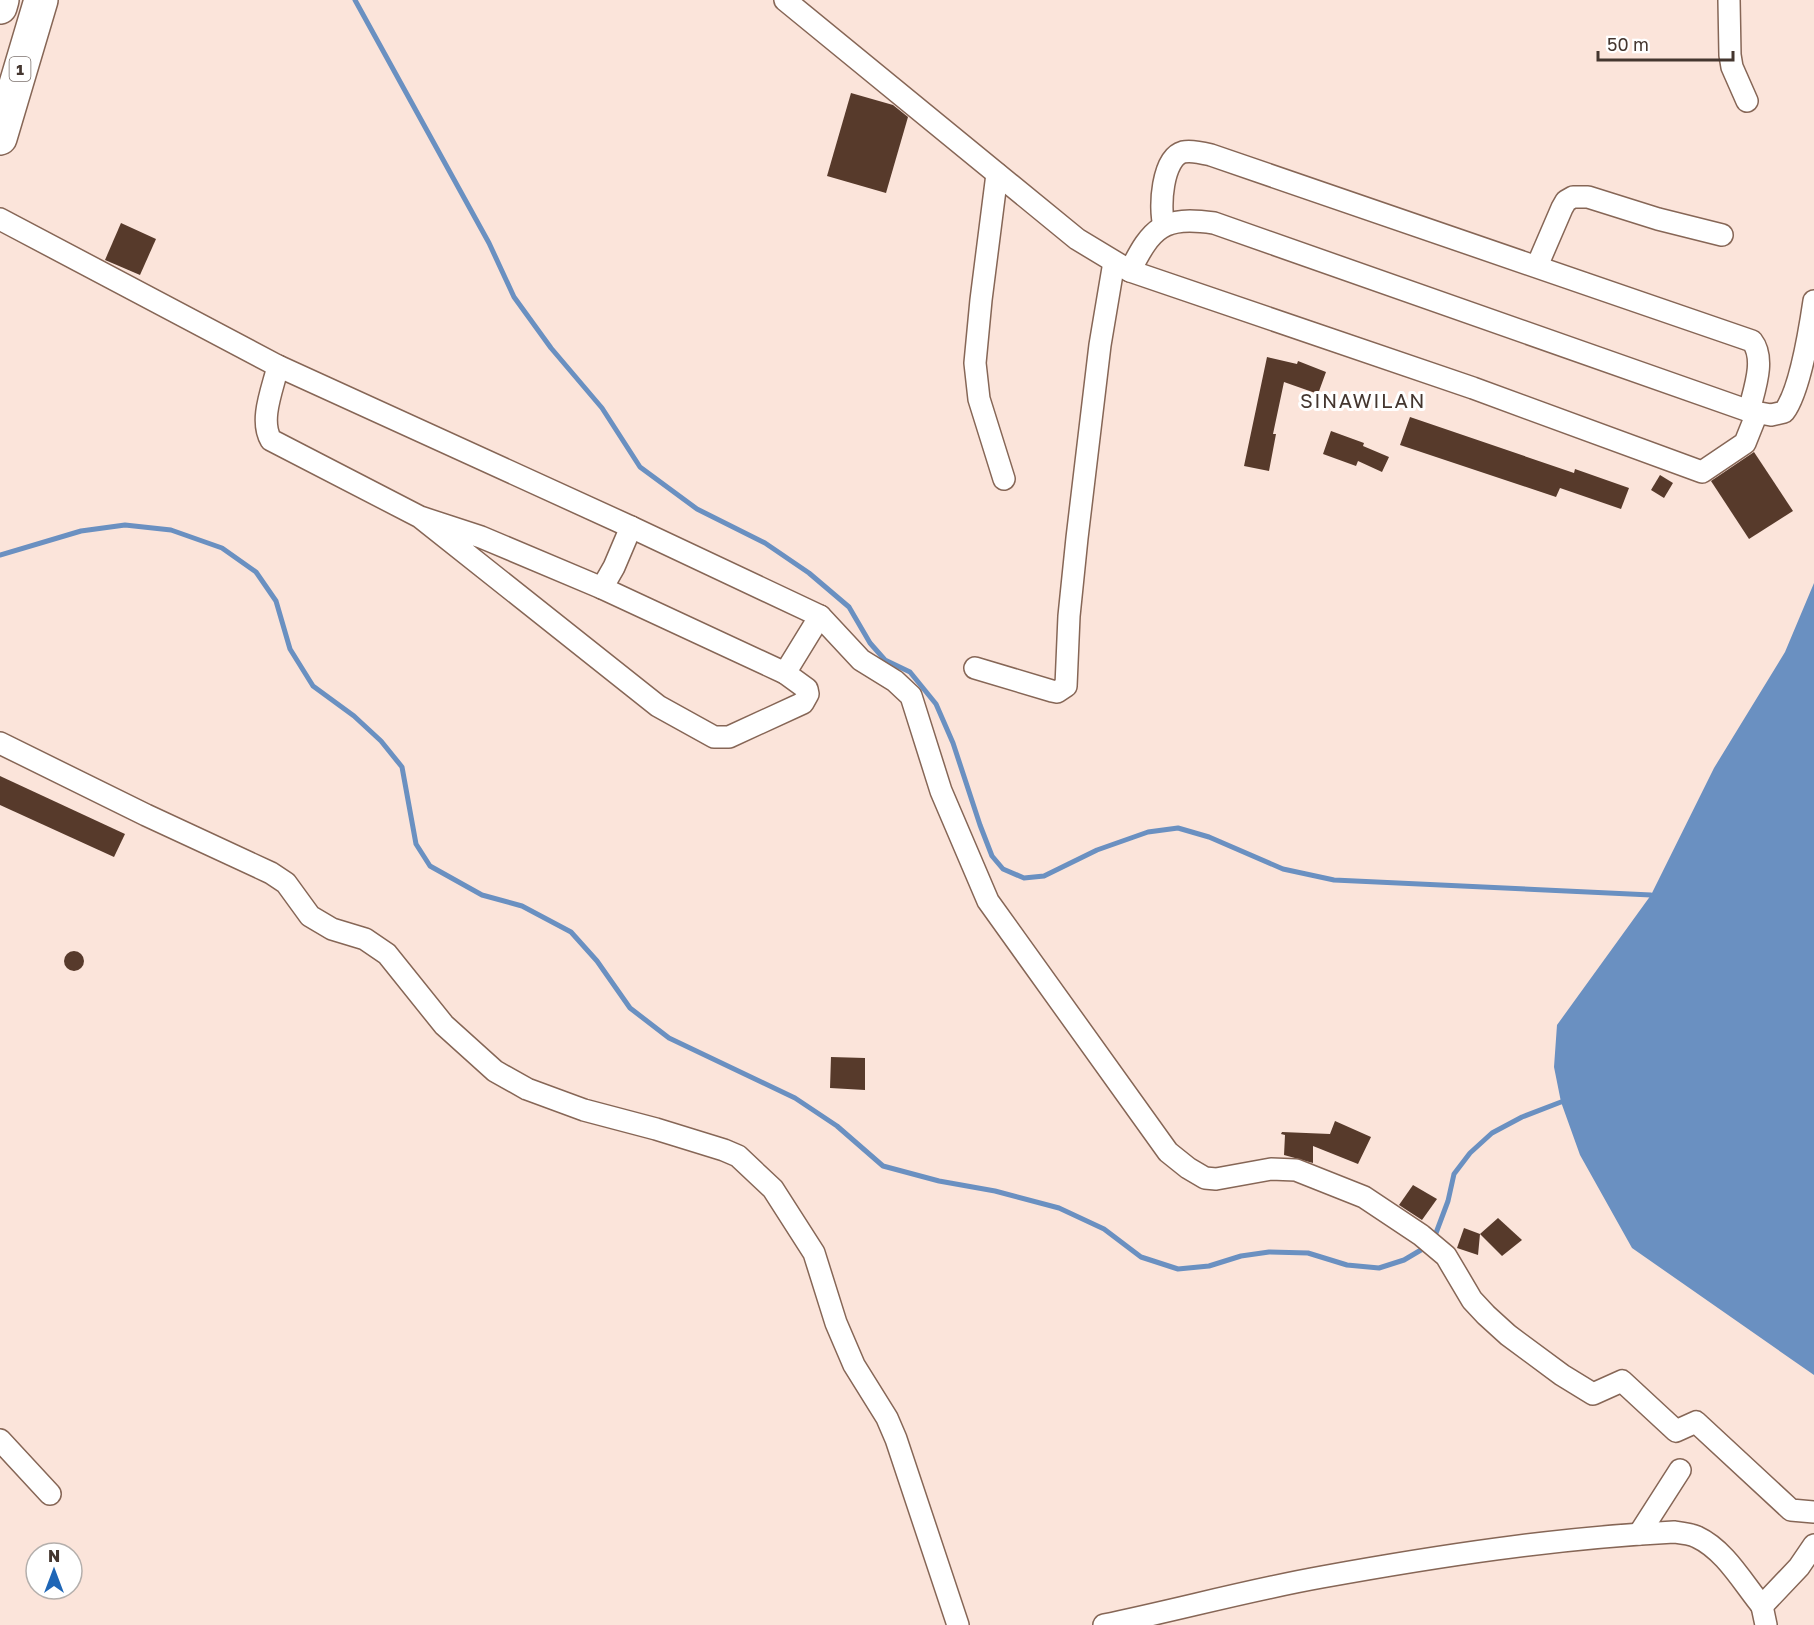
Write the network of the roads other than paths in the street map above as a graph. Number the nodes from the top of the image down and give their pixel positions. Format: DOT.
graph roads {
  1 [pos="2,0"];
  2 [pos="41,0"];
  3 [pos="785,0"];
  4 [pos="1729,0"];
  5 [pos="0,7"];
  6 [pos="1747,101"];
  7 [pos="0,138"];
  8 [pos="997,174"];
  9 [pos="0,219"];
  10 [pos="1164,225"];
  11 [pos="1722,235"];
  12 [pos="1122,266"];
  13 [pos="1538,266"];
  14 [pos="1814,301"];
  15 [pos="278,366"];
  16 [pos="1753,412"];
  17 [pos="1004,479"];
  18 [pos="420,518"];
  19 [pos="631,527"];
  20 [pos="602,588"];
  21 [pos="820,616"];
  22 [pos="975,668"];
  23 [pos="785,673"];
  24 [pos="0,743"];
  25 [pos="0,1440"];
  26 [pos="1680,1470"];
  27 [pos="50,1494"];
  28 [pos="1814,1512"];
  29 [pos="1639,1534"];
  30 [pos="1814,1545"];
  31 [pos="1764,1616"];
  32 [pos="958,1625"];
  33 [pos="1104,1625"];
  1 -- 5 [label="highway"];
  2 -- 7 [label="highway, 1"];
  3 -- 8 [label="street"];
  4 -- 6 [label="street"];
  8 -- 12 [label="street"];
  8 -- 17 [label="street"];
  9 -- 15 [label="street"];
  10 -- 12 [label="street"];
  10 -- 13 [label="street"];
  10 -- 16 [label="street"];
  11 -- 13 [label="street"];
  12 -- 16 [label="street"];
  12 -- 22 [label="street"];
  13 -- 16 [label="street"];
  14 -- 16 [label="street"];
  15 -- 18 [label="street"];
  15 -- 19 [label="street"];
  18 -- 20 [label="street"];
  18 -- 23 [label="street"];
  19 -- 20 [label="street"];
  19 -- 21 [label="street"];
  20 -- 23 [label="street"];
  21 -- 23 [label="street"];
  21 -- 28 [label="street"];
  24 -- 32 [label="street"];
  25 -- 27 [label="street"];
  26 -- 29 [label="street"];
  29 -- 31 [label="street"];
  29 -- 33 [label="street"];
  30 -- 31 [label="street"];
}
